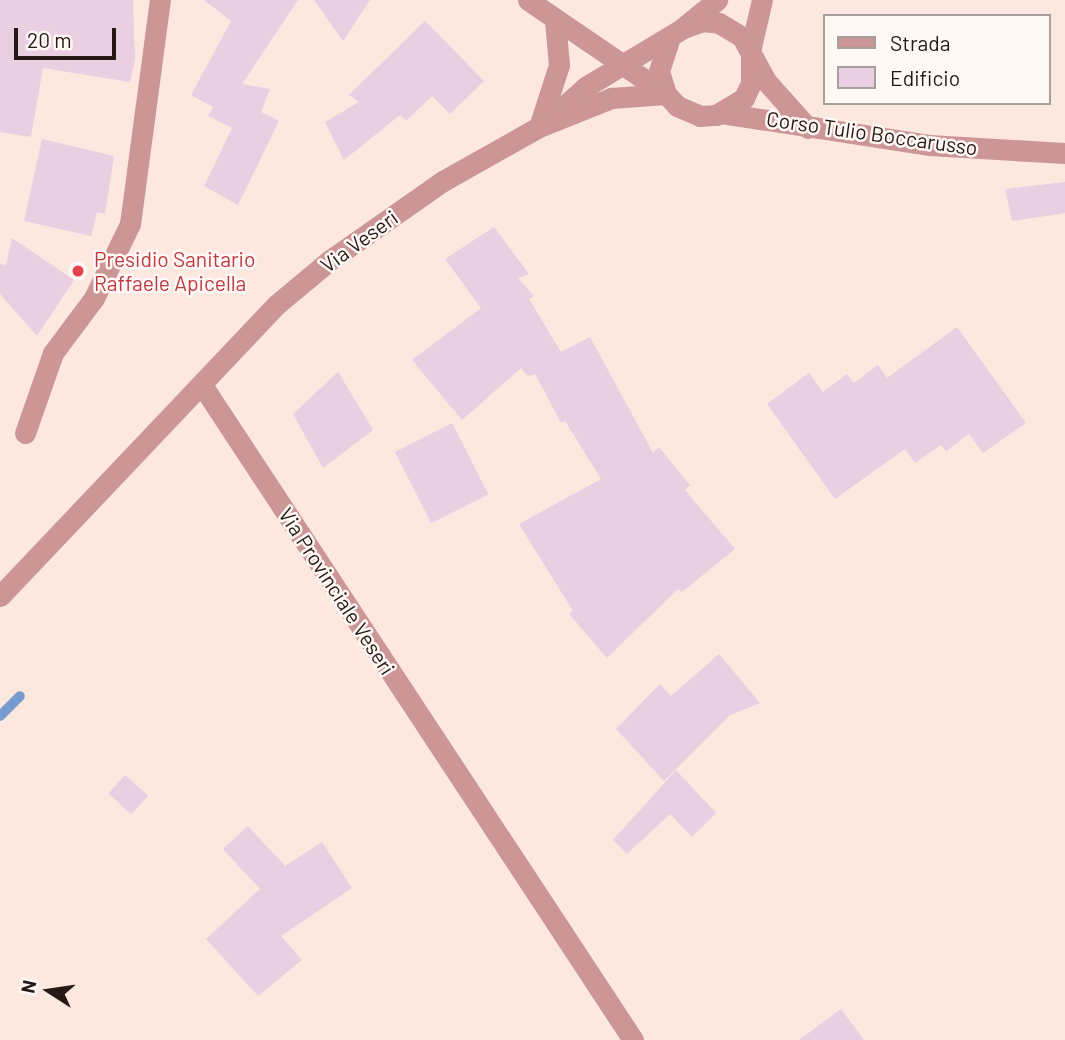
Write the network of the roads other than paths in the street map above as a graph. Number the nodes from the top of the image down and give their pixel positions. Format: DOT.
graph roads {
  1 [pos="160,0"];
  2 [pos="528,0"];
  3 [pos="718,0"];
  4 [pos="762,0"];
  5 [pos="555,20"];
  6 [pos="676,33"];
  7 [pos="750,51"];
  8 [pos="625,66"];
  9 [pos="666,94"];
  10 [pos="721,113"];
  11 [pos="539,127"];
  12 [pos="808,128"];
  13 [pos="1065,153"];
  14 [pos="202,385"];
  15 [pos="25,433"];
  16 [pos="0,596"];
  17 [pos="633,1040"];
  1 -- 15 [label="street"];
  2 -- 5 [label="street"];
  3 -- 6 [label="street, Via Veseri"];
  4 -- 7 [label="street"];
  5 -- 8 [label="street"];
  5 -- 11 [label="street"];
  6 -- 7 [label="street"];
  6 -- 8 [label="street, Via Veseri"];
  6 -- 9 [label="street"];
  7 -- 10 [label="street"];
  7 -- 12 [label="street"];
  8 -- 9 [label="street"];
  8 -- 11 [label="street, Via Veseri"];
  9 -- 10 [label="street"];
  9 -- 11 [label="street, Via Veseri"];
  10 -- 12 [label="street, Corso Tulio Boccarusso"];
  11 -- 14 [label="street, Via Veseri"];
  12 -- 13 [label="street, Corso Tulio Boccarusso"];
  14 -- 16 [label="street"];
  14 -- 17 [label="street, Via Provinciale Veseri"];
}
